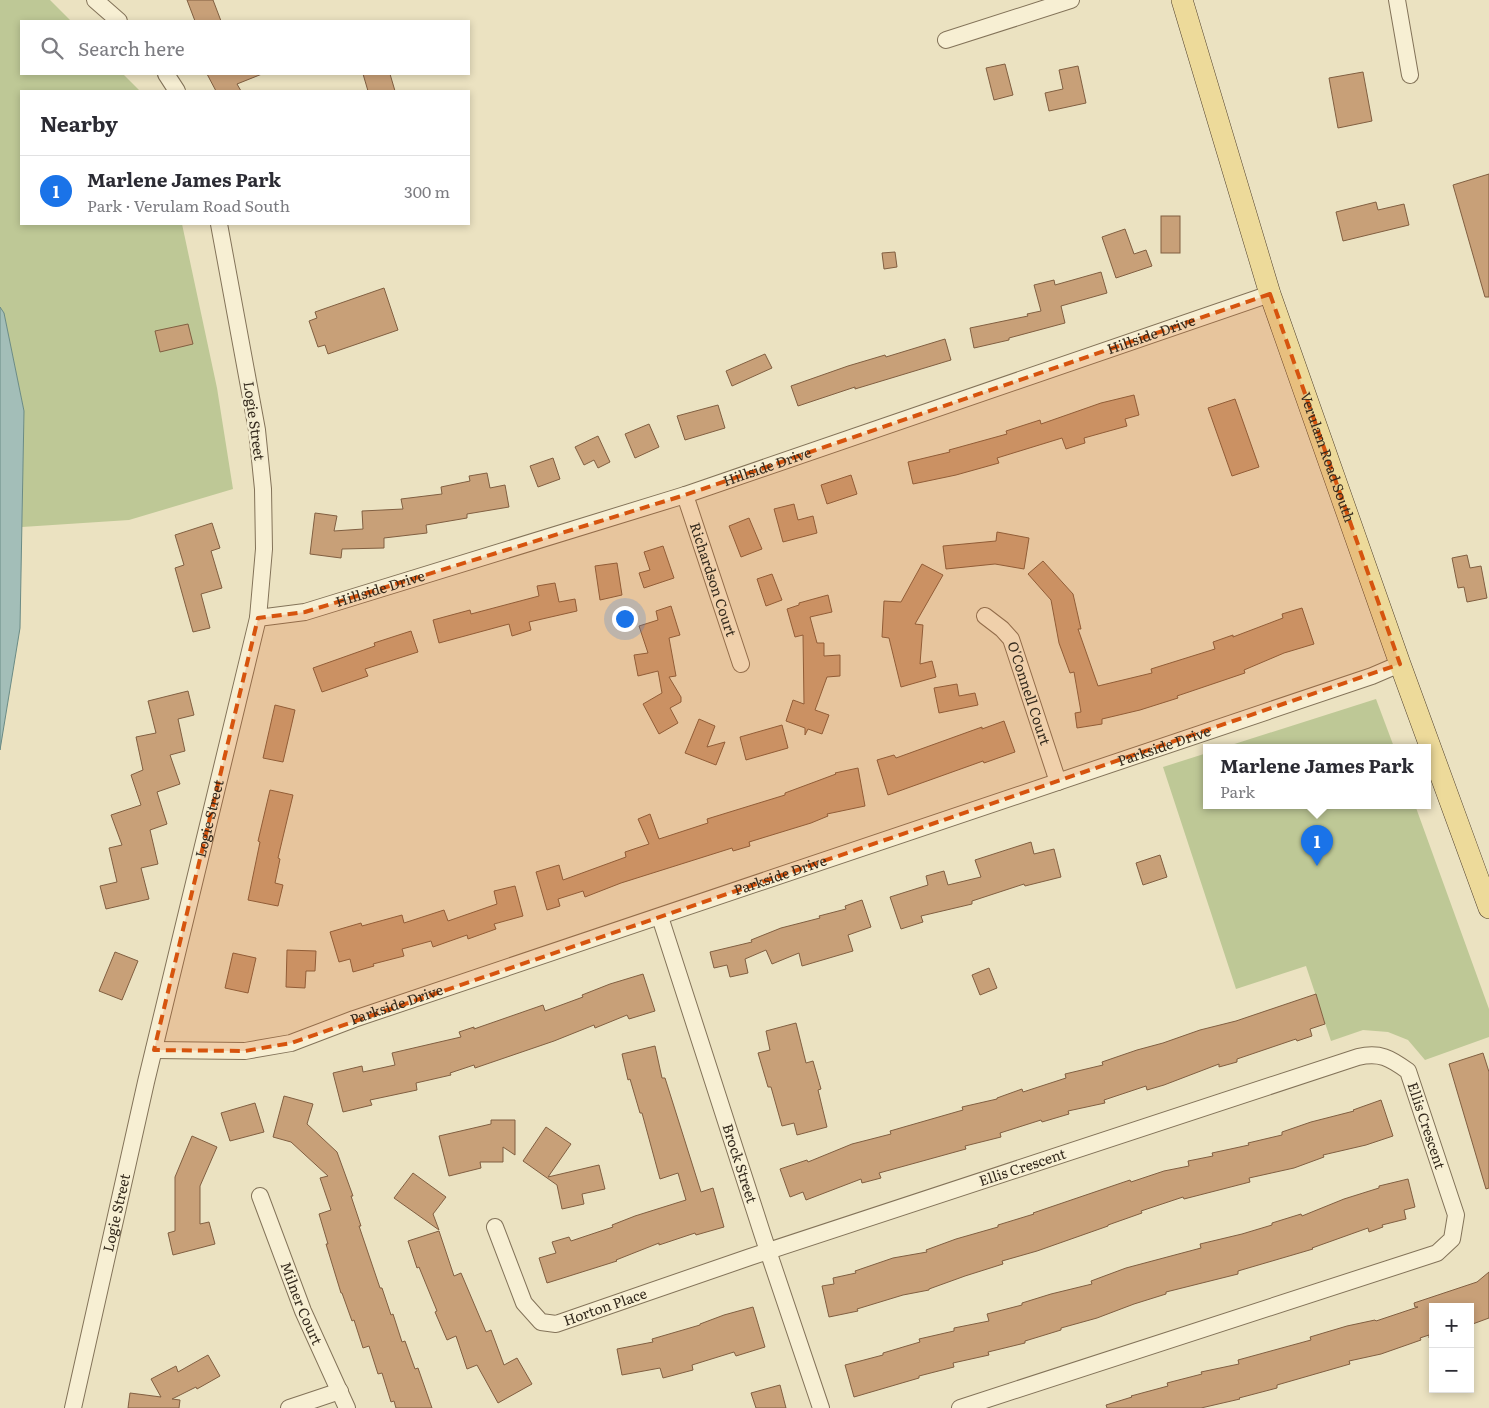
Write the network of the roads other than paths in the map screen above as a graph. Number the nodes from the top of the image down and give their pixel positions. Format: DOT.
graph roads {
  1 [pos="94,0"];
  2 [pos="1071,0"];
  3 [pos="1182,0"];
  4 [pos="1397,0"];
  5 [pos="117,20"];
  6 [pos="946,40"];
  7 [pos="167,75"];
  8 [pos="1410,75"];
  9 [pos="176,90"];
  10 [pos="219,225"];
  11 [pos="1270,294"];
  12 [pos="685,495"];
  13 [pos="985,616"];
  14 [pos="258,618"];
  15 [pos="741,664"];
  16 [pos="1400,664"];
  17 [pos="1429,744"];
  18 [pos="1431,749"];
  19 [pos="1058,782"];
  20 [pos="1489,908"];
  21 [pos="660,917"];
  22 [pos="154,1050"];
  23 [pos="260,1196"];
  24 [pos="495,1227"];
  25 [pos="769,1252"];
  26 [pos="340,1391"];
  27 [pos="73,1408"];
  28 [pos="289,1408"];
  29 [pos="347,1408"];
  30 [pos="821,1408"];
  31 [pos="960,1408"];
  1 -- 5 [label="street"];
  2 -- 6 [label="street"];
  3 -- 11 [label="main road, Verulam Road South"];
  4 -- 8 [label="street"];
  7 -- 9 [label="street"];
  10 -- 14 [label="street, Logie Street"];
  11 -- 12 [label="street, Hillside Drive"];
  11 -- 16 [label="main road, Verulam Road South"];
  12 -- 14 [label="street, Hillside Drive"];
  12 -- 15 [label="street, Richardson Court"];
  13 -- 19 [label="street, O'Connell Court"];
  14 -- 22 [label="street, Logie Street"];
  16 -- 17 [label="main road, Verulam Road South"];
  16 -- 19 [label="street, Parkside Drive"];
  18 -- 20 [label="main road, Verulam Road South"];
  19 -- 21 [label="street, Parkside Drive"];
  21 -- 22 [label="street, Parkside Drive"];
  21 -- 25 [label="street, Brock Street"];
  22 -- 27 [label="street, Logie Street"];
  23 -- 26 [label="street, Milner Court"];
  24 -- 25 [label="street, Horton Place"];
  25 -- 30 [label="street, Brock Street"];
  25 -- 31 [label="street, Ellis Crescent"];
  26 -- 28 [label="street"];
  26 -- 29 [label="street, Milner Court"];
}
